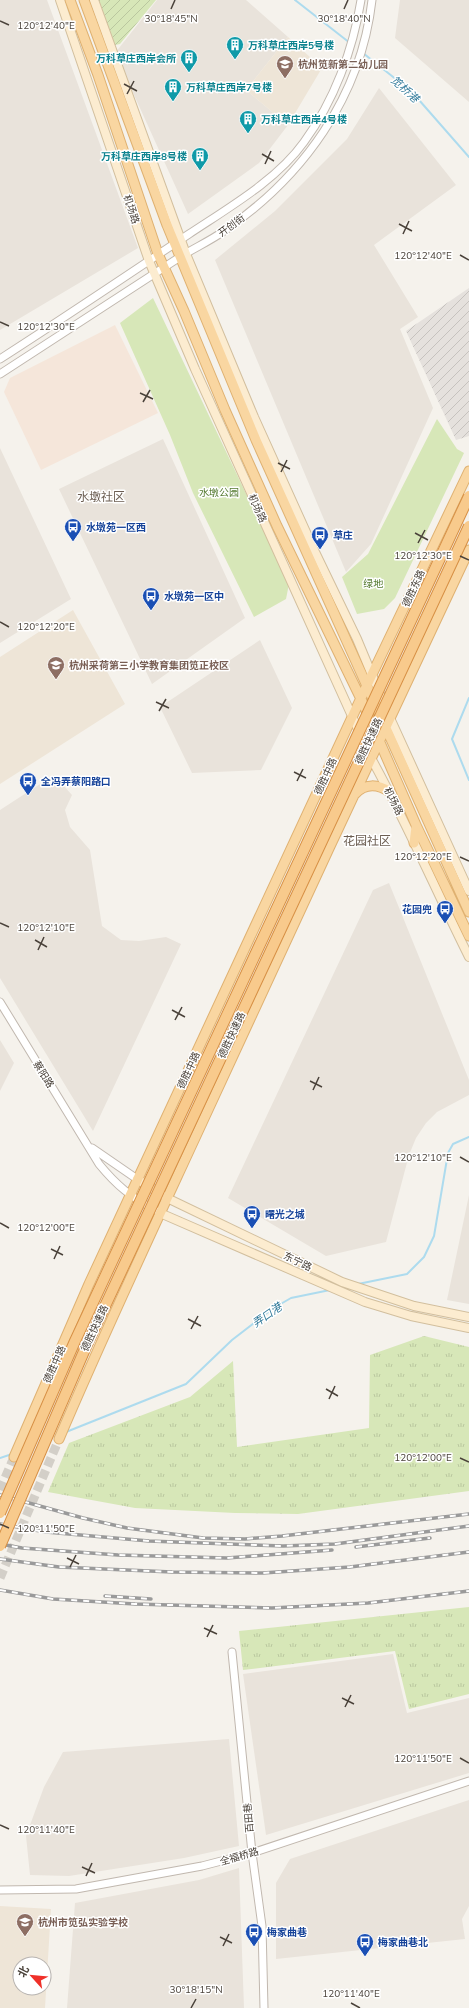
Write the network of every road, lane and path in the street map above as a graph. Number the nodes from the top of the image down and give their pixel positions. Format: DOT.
graph roads {
  1 [pos="60,0"];
  2 [pos="70,0"];
  3 [pos="84,0"];
  4 [pos="94,0"];
  5 [pos="361,0"];
  6 [pos="372,0"];
  7 [pos="177,242"];
  8 [pos="158,254"];
  9 [pos="182,256"];
  10 [pos="149,261"];
  11 [pos="165,268"];
  12 [pos="155,274"];
  13 [pos="0,359"];
  14 [pos="0,374"];
  15 [pos="469,471"];
  16 [pos="469,496"];
  17 [pos="469,526"];
  18 [pos="469,550"];
  19 [pos="372,674"];
  20 [pos="367,684"];
  21 [pos="360,699"];
  22 [pos="352,716"];
  23 [pos="390,718"];
  24 [pos="386,728"];
  25 [pos="378,742"];
  26 [pos="371,758"];
  27 [pos="390,792"];
  28 [pos="353,797"];
  29 [pos="416,825"];
  30 [pos="414,843"];
  31 [pos="457,874"];
  32 [pos="469,891"];
  33 [pos="469,912"];
  34 [pos="469,936"];
  35 [pos="469,957"];
  36 [pos="0,1002"];
  37 [pos="88,1146"];
  38 [pos="137,1180"];
  39 [pos="130,1195"];
  40 [pos="167,1198"];
  41 [pos="160,1214"];
  42 [pos="469,1317"];
  43 [pos="469,1328"];
  44 [pos="59,1439"];
  45 [pos="14,1457"];
  46 [pos="0,1513"];
  47 [pos="0,1546"];
  48 [pos="232,1652"];
  49 [pos="469,1781"];
  50 [pos="252,1853"];
  51 [pos="0,1890"];
  52 [pos="264,2008"];
  1 -- 10 [label="main road, 机场路"];
  2 -- 8 [label="main road, 机场路"];
  3 -- 7 [label="main road"];
  4 -- 7 [label="main road"];
  5 -- 7 [label="street, 开创街"];
  6 -- 9 [label="street, 开创街"];
  7 -- 8 [label="street, 开创街"];
  7 -- 9 [label="main road"];
  8 -- 10 [label="street, 开创街"];
  8 -- 11 [label="main road, 机场路"];
  9 -- 11 [label="street, 开创街"];
  9 -- 19 [label="main road"];
  9 -- 20 [label="main road"];
  10 -- 12 [label="main road, 机场路"];
  10 -- 13 [label="street, 开创街"];
  11 -- 12 [label="street, 开创街"];
  11 -- 21 [label="main road, 机场路"];
  12 -- 14 [label="street, 开创街"];
  12 -- 22 [label="main road, 机场路"];
  15 -- 19 [label="main road, 德胜东路"];
  16 -- 46 [label="highway, 德胜快速路, bridge"];
  17 -- 47 [label="highway, 德胜快速路, bridge"];
  18 -- 23 [label="main road"];
  19 -- 20 [label="main road, 德胜东路"];
  19 -- 23 [label="main road"];
  20 -- 21 [label="main road, 德胜中路"];
  20 -- 24 [label="main road"];
  21 -- 22 [label="main road, 德胜中路"];
  21 -- 25 [label="main road, 机场路"];
  22 -- 26 [label="main road, 机场路"];
  22 -- 38 [label="main road, 德胜中路"];
  23 -- 24 [label="main road"];
  23 -- 31 [label="main road"];
  24 -- 25 [label="main road"];
  24 -- 31 [label="main road"];
  25 -- 26 [label="main road"];
  25 -- 29 [label="main road, 机场路"];
  26 -- 27 [label="main road, 机场路"];
  26 -- 28 [label="main road"];
  27 -- 28 [label="main road"];
  27 -- 30 [label="main road, 机场路"];
  28 -- 40 [label="main road"];
  29 -- 30 [label="main road"];
  29 -- 34 [label="main road, 机场路"];
  30 -- 35 [label="main road, 机场路"];
  31 -- 32 [label="main road"];
  31 -- 33 [label="main road"];
  36 -- 37 [label="street, 蔡阳路"];
  37 -- 38 [label="street"];
  37 -- 39 [label="street, 蔡阳路"];
  38 -- 39 [label="main road, 德胜中路"];
  38 -- 40 [label="main road, 东宁路"];
  39 -- 41 [label="street, 蔡阳路"];
  39 -- 45 [label="main road, 德胜中路"];
  40 -- 41 [label="main road"];
  40 -- 42 [label="main road, 东宁路"];
  41 -- 43 [label="main road, 东宁路"];
  41 -- 44 [label="main road"];
  48 -- 50 [label="street, 百田巷"];
  49 -- 50 [label="street, 全福桥路"];
  50 -- 51 [label="street, 全福桥路"];
  50 -- 52 [label="street, 百田巷"];
}
